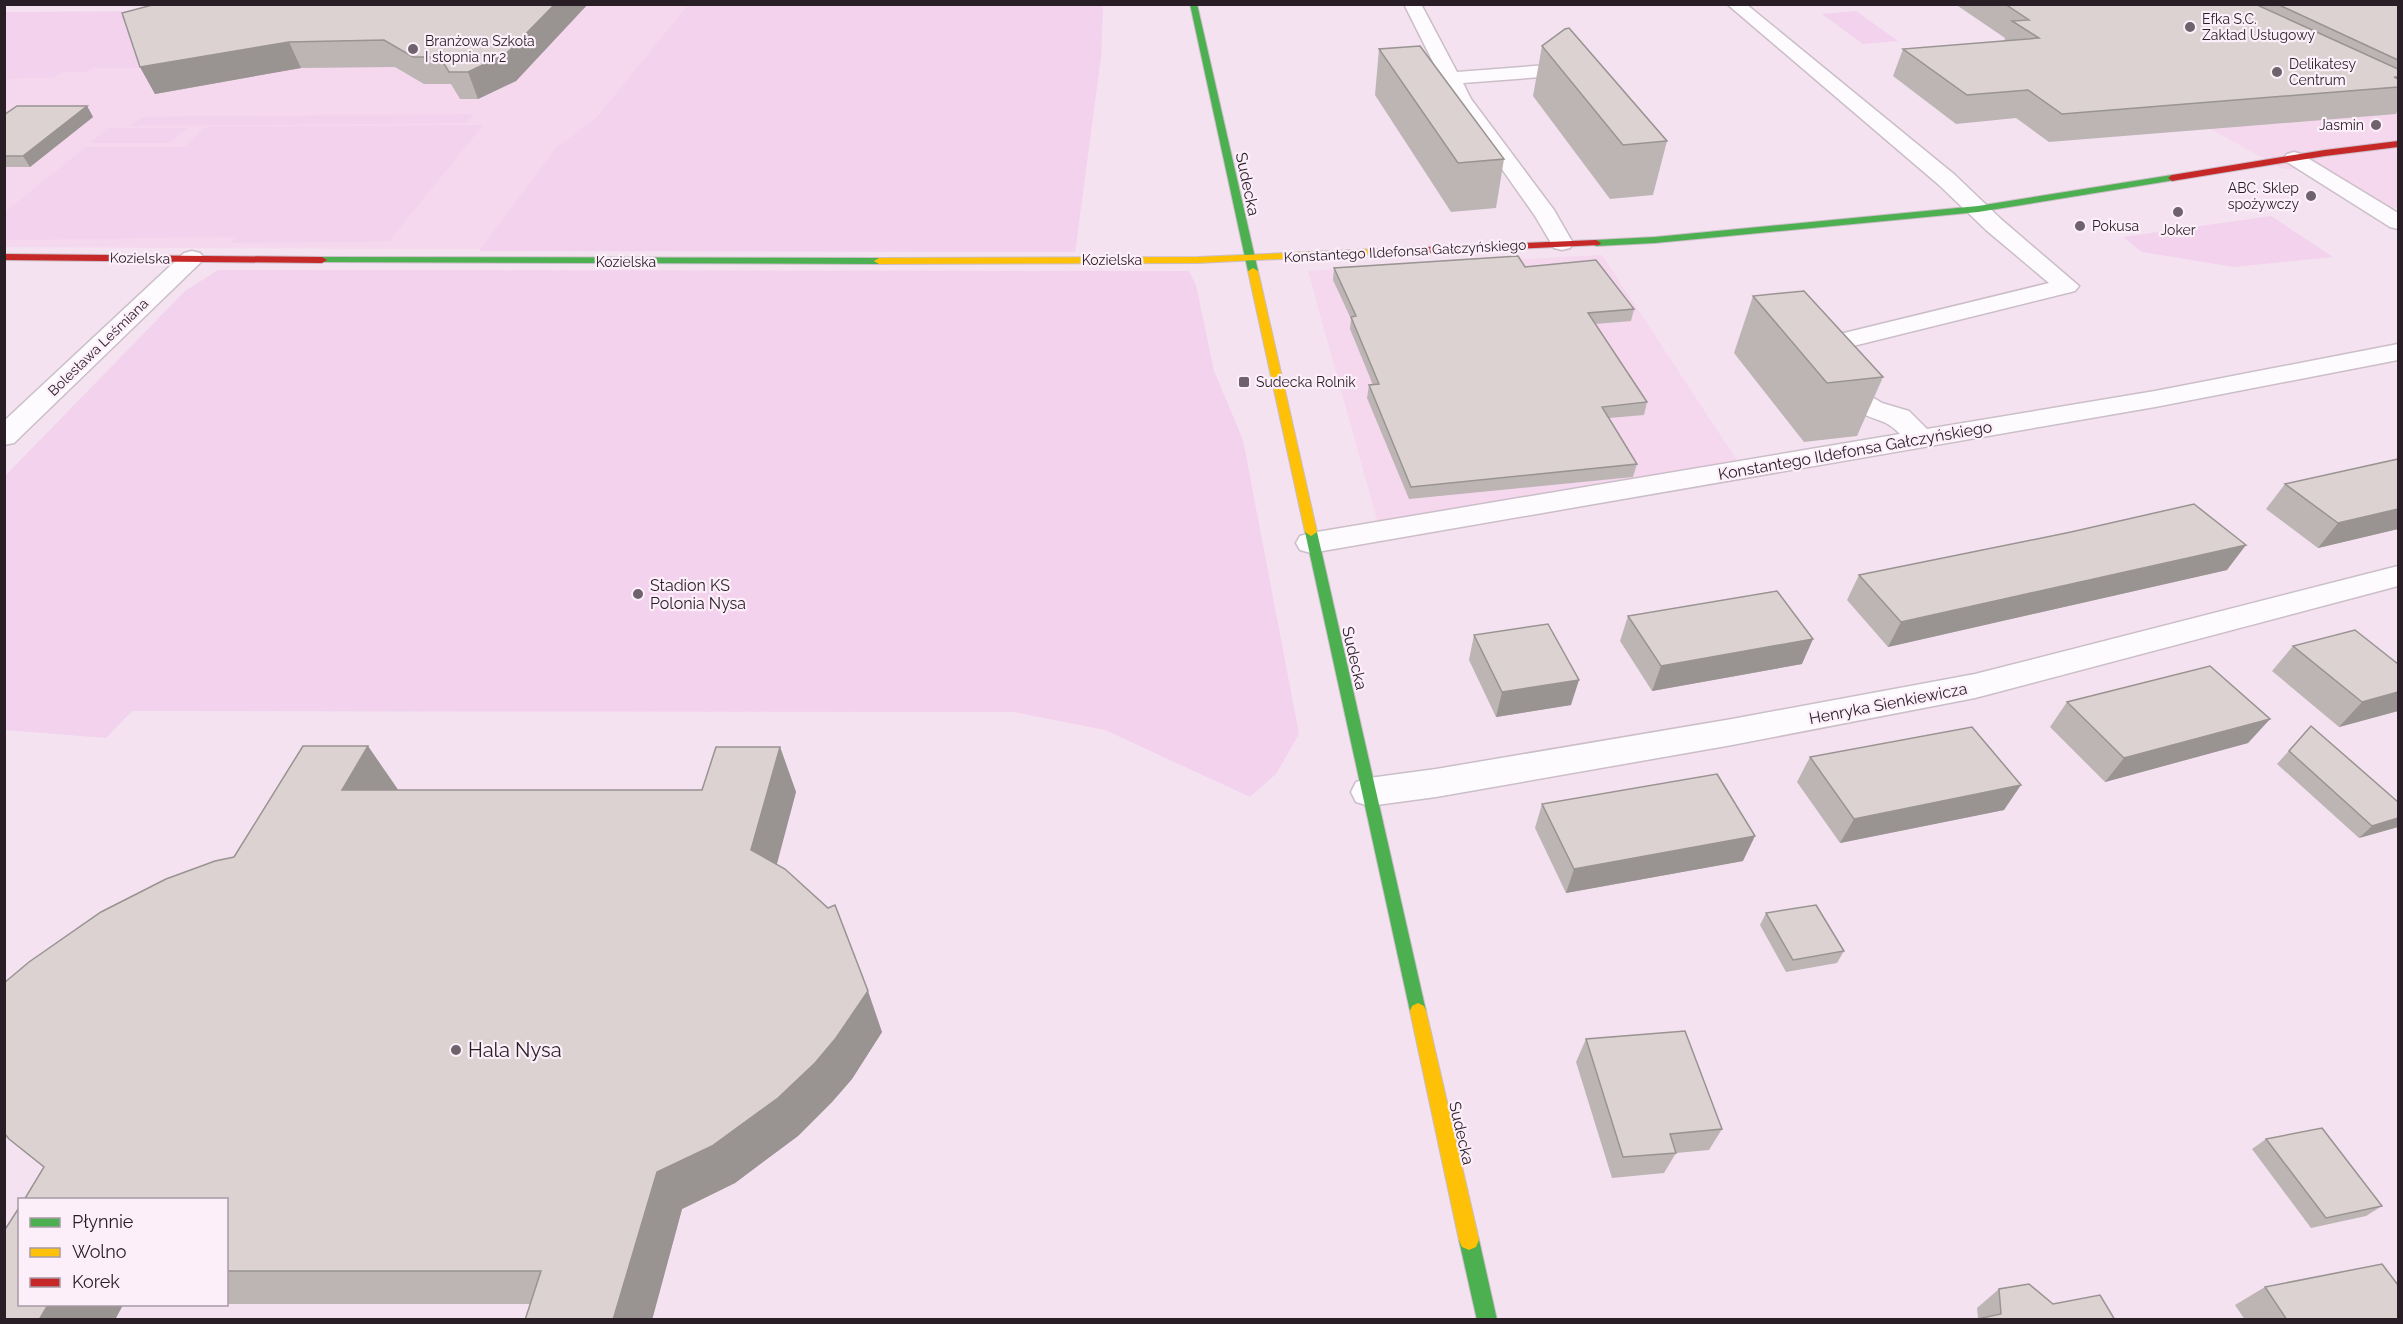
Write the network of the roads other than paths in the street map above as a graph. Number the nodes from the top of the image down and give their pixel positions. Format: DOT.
graph roads {
  1 [pos="1192,4"];
  2 [pos="1412,4"];
  3 [pos="1735,4"];
  4 [pos="1449,78"];
  5 [pos="1588,87"];
  6 [pos="2398,144"];
  7 [pos="2294,158"];
  8 [pos="1978,209"];
  9 [pos="2398,222"];
  10 [pos="1562,243"];
  11 [pos="4,257"];
  12 [pos="192,258"];
  13 [pos="1248,258"];
  14 [pos="2398,352"];
  15 [pos="4,436"];
  16 [pos="1920,438"];
  17 [pos="1311,543"];
  18 [pos="2398,576"];
  19 [pos="1369,792"];
  20 [pos="1487,1320"];
  1 -- 13 [label="street, Sudecka"];
  2 -- 4 [label="street"];
  3 -- 8 [label="street"];
  4 -- 5 [label="street"];
  4 -- 10 [label="street"];
  6 -- 7 [label="street, Konstantego Ildefonsa Gałczyńskiego"];
  7 -- 8 [label="street, Konstantego Ildefonsa Gałczyńskiego"];
  7 -- 9 [label="street"];
  8 -- 10 [label="street, Konstantego Ildefonsa Gałczyńskiego"];
  8 -- 16 [label="street"];
  10 -- 13 [label="street, Konstantego Ildefonsa Gałczyńskiego"];
  11 -- 12 [label="street, Kozielska"];
  12 -- 13 [label="street, Kozielska"];
  12 -- 15 [label="street, Bolesława Leśmiana"];
  13 -- 17 [label="street, Sudecka"];
  14 -- 16 [label="street, Konstantego Ildefonsa Gałczyńskiego"];
  16 -- 17 [label="street, Konstantego Ildefonsa Gałczyńskiego"];
  17 -- 19 [label="street, Sudecka"];
  18 -- 19 [label="street, Henryka Sienkiewicza"];
  19 -- 20 [label="street, Sudecka"];
}
